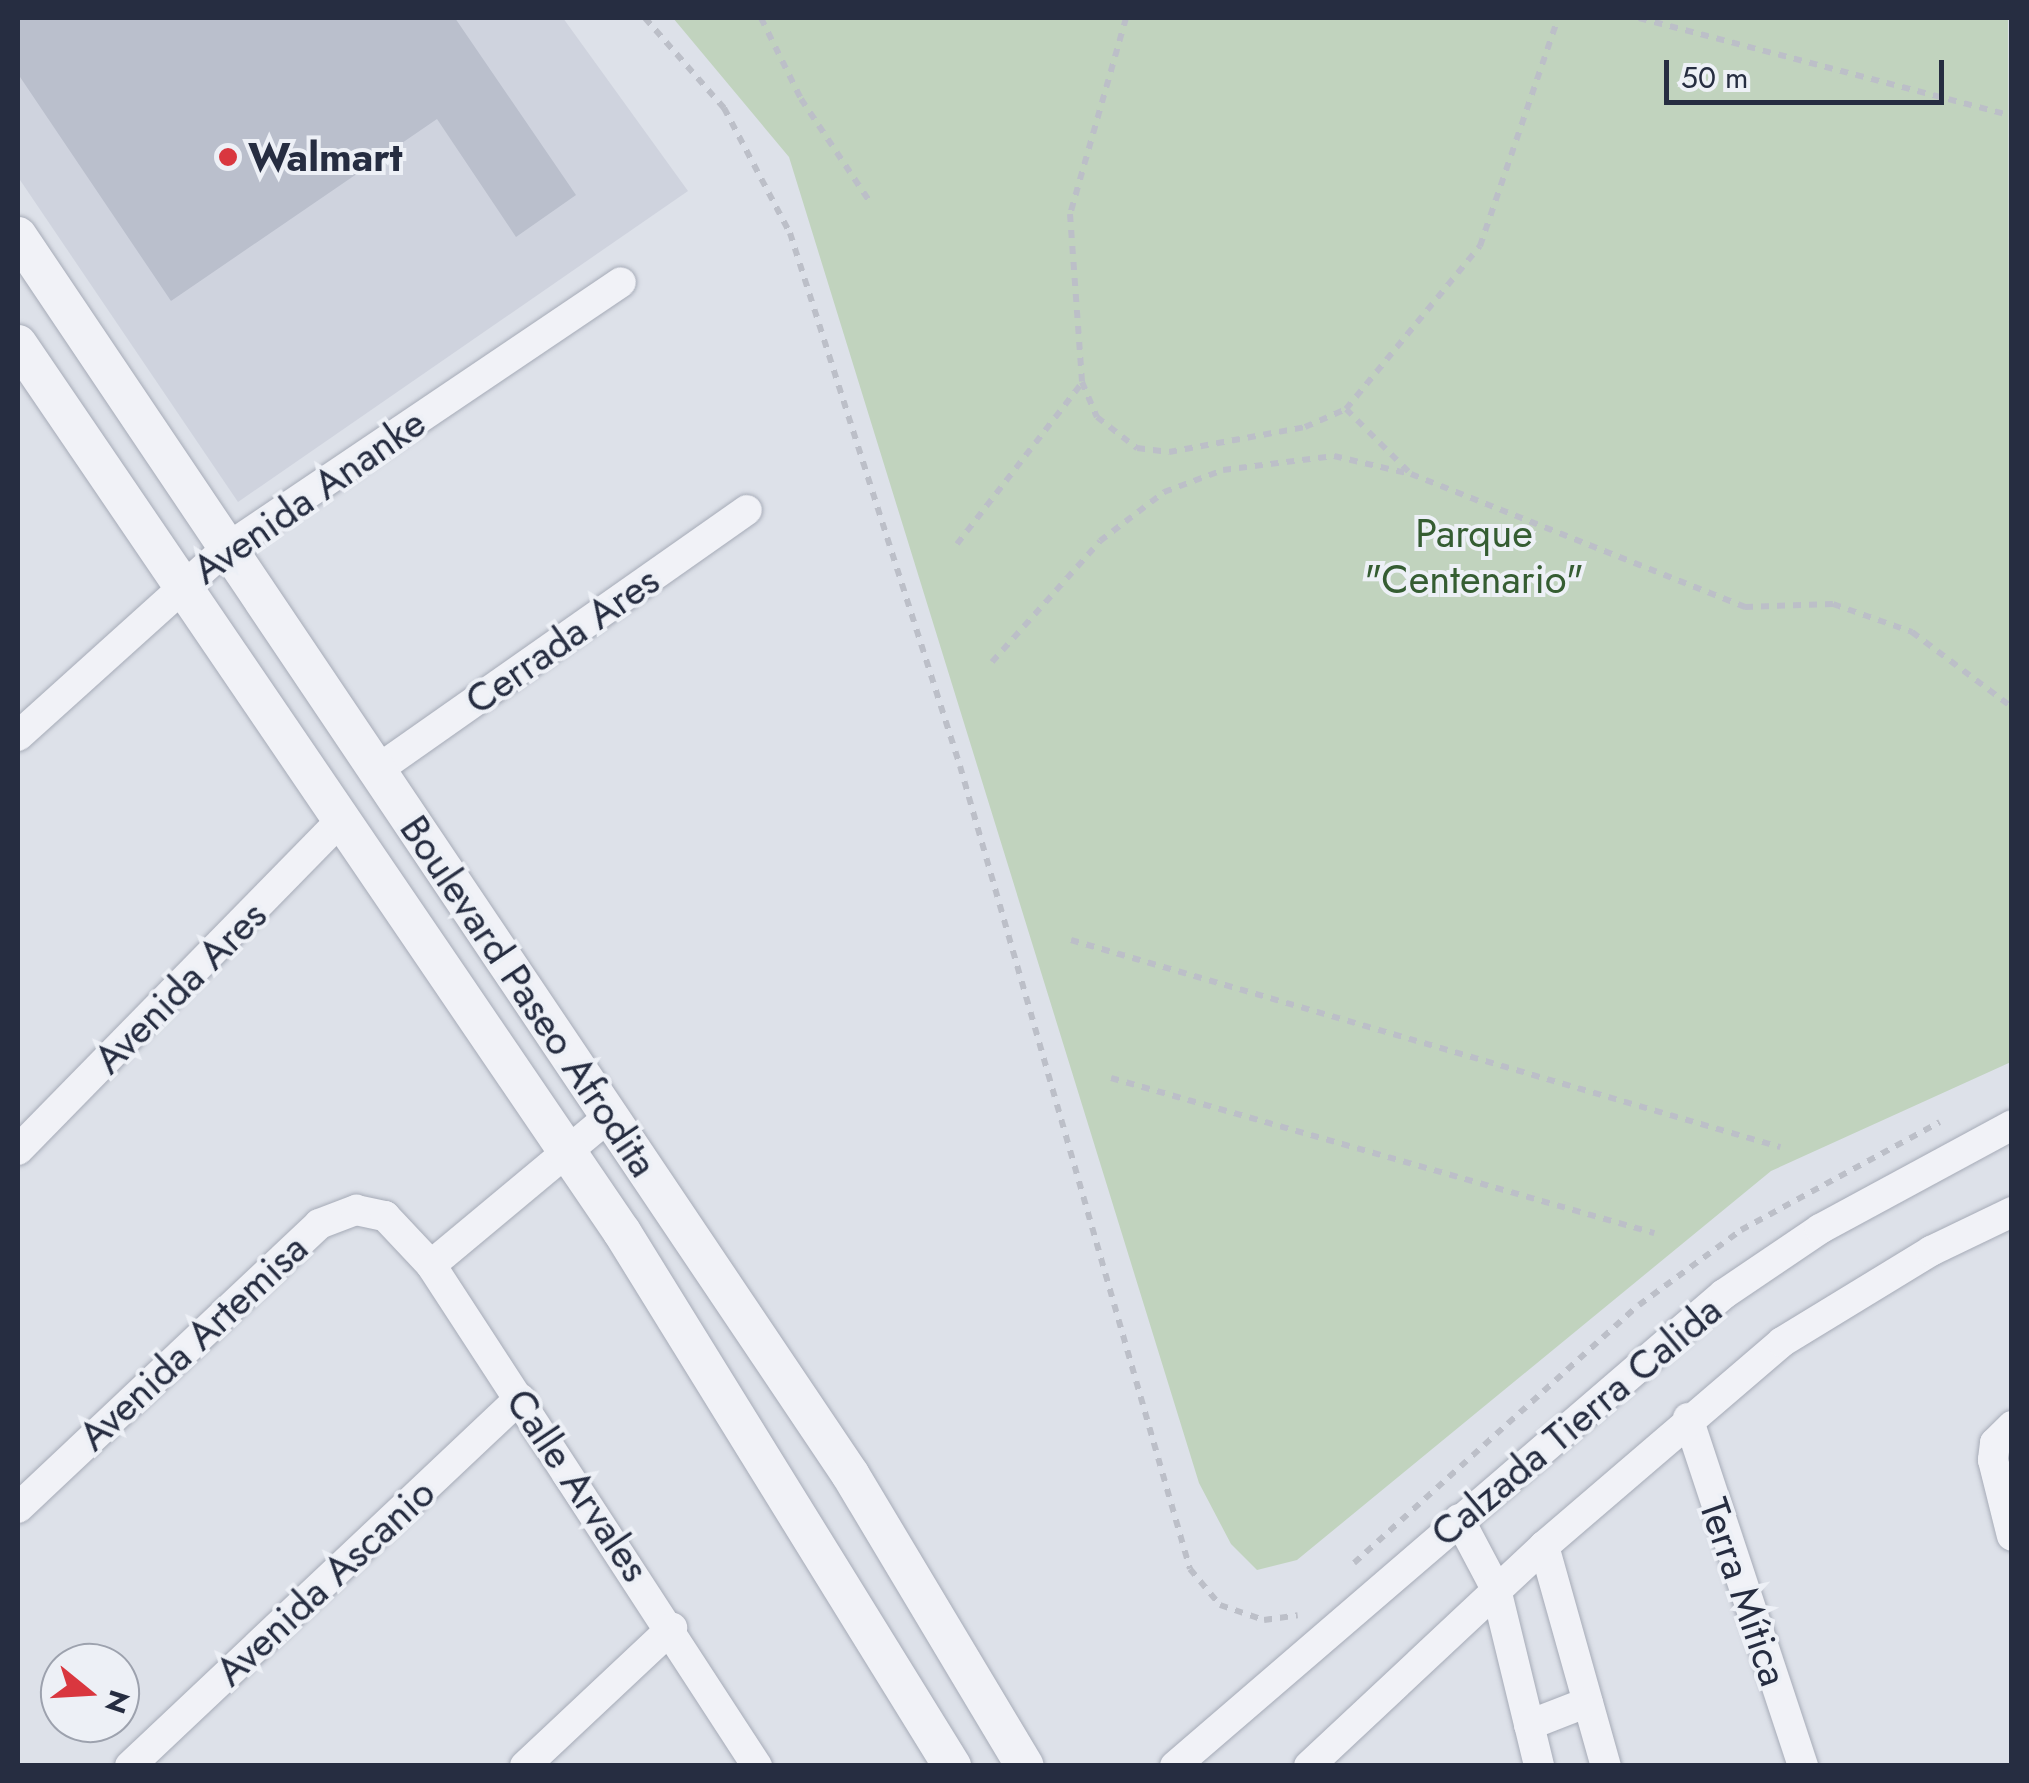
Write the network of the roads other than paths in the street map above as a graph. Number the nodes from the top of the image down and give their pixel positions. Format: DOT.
graph roads {
  1 [pos="18,236"];
  2 [pos="621,282"];
  3 [pos="18,344"];
  4 [pos="747,510"];
  5 [pos="227,548"];
  6 [pos="182,584"];
  7 [pos="18,736"];
  8 [pos="377,770"];
  9 [pos="340,820"];
  10 [pos="610,1116"];
  11 [pos="2012,1126"];
  12 [pos="18,1150"];
  13 [pos="568,1150"];
  14 [pos="2012,1212"];
  15 [pos="385,1216"];
  16 [pos="431,1265"];
  17 [pos="520,1398"];
  18 [pos="1688,1418"];
  19 [pos="2012,1426"];
  20 [pos="18,1508"];
  21 [pos="1458,1519"];
  22 [pos="2012,1536"];
  23 [pos="1544,1546"];
  24 [pos="1496,1589"];
  25 [pos="672,1628"];
  26 [pos="1588,1702"];
  27 [pos="1529,1725"];
  28 [pos="130,1766"];
  29 [pos="525,1766"];
  30 [pos="757,1766"];
  31 [pos="952,1766"];
  32 [pos="1025,1766"];
  33 [pos="1175,1766"];
  34 [pos="1309,1766"];
  35 [pos="1539,1766"];
  36 [pos="1606,1766"];
  37 [pos="1803,1766"];
  1 -- 5 [label="street, Boulevard Paseo Afrodita"];
  2 -- 5 [label="street, Avenida Ananke"];
  3 -- 6 [label="street, Boulevard Paseo Afrodita"];
  4 -- 8 [label="street, Cerrada Ares"];
  5 -- 6 [label="street, Avenida Ananke"];
  5 -- 8 [label="street, Boulevard Paseo Afrodita"];
  6 -- 7 [label="street, Avenida Ananke"];
  6 -- 9 [label="street, Boulevard Paseo Afrodita"];
  8 -- 10 [label="street, Boulevard Paseo Afrodita"];
  9 -- 12 [label="street, Avenida Ares"];
  9 -- 13 [label="street, Boulevard Paseo Afrodita"];
  10 -- 13 [label="street"];
  10 -- 32 [label="street, Boulevard Paseo Afrodita"];
  11 -- 21 [label="street, Calzada Tierra Calida"];
  13 -- 16 [label="street"];
  13 -- 31 [label="street, Boulevard Paseo Afrodita"];
  14 -- 18 [label="street, Calzada Tierra Calida"];
  15 -- 16 [label="street, Calle Arvales"];
  15 -- 20 [label="street, Avenida Artemisa"];
  16 -- 17 [label="street, Calle Arvales"];
  17 -- 25 [label="street, Calle Arvales"];
  17 -- 28 [label="street, Avenida Ascanio"];
  18 -- 23 [label="street, Calzada Tierra Calida"];
  18 -- 37 [label="street, Terra Mítica"];
  19 -- 22 [label="street"];
  21 -- 24 [label="street"];
  21 -- 33 [label="street, Calzada Tierra Calida"];
  23 -- 24 [label="street, Calzada Tierra Calida"];
  23 -- 26 [label="street"];
  24 -- 27 [label="street"];
  24 -- 34 [label="street, Calzada Tierra Calida"];
  25 -- 29 [label="street"];
  25 -- 30 [label="street, Calle Arvales"];
  26 -- 27 [label="street"];
  26 -- 36 [label="street"];
  27 -- 35 [label="street"];
}
